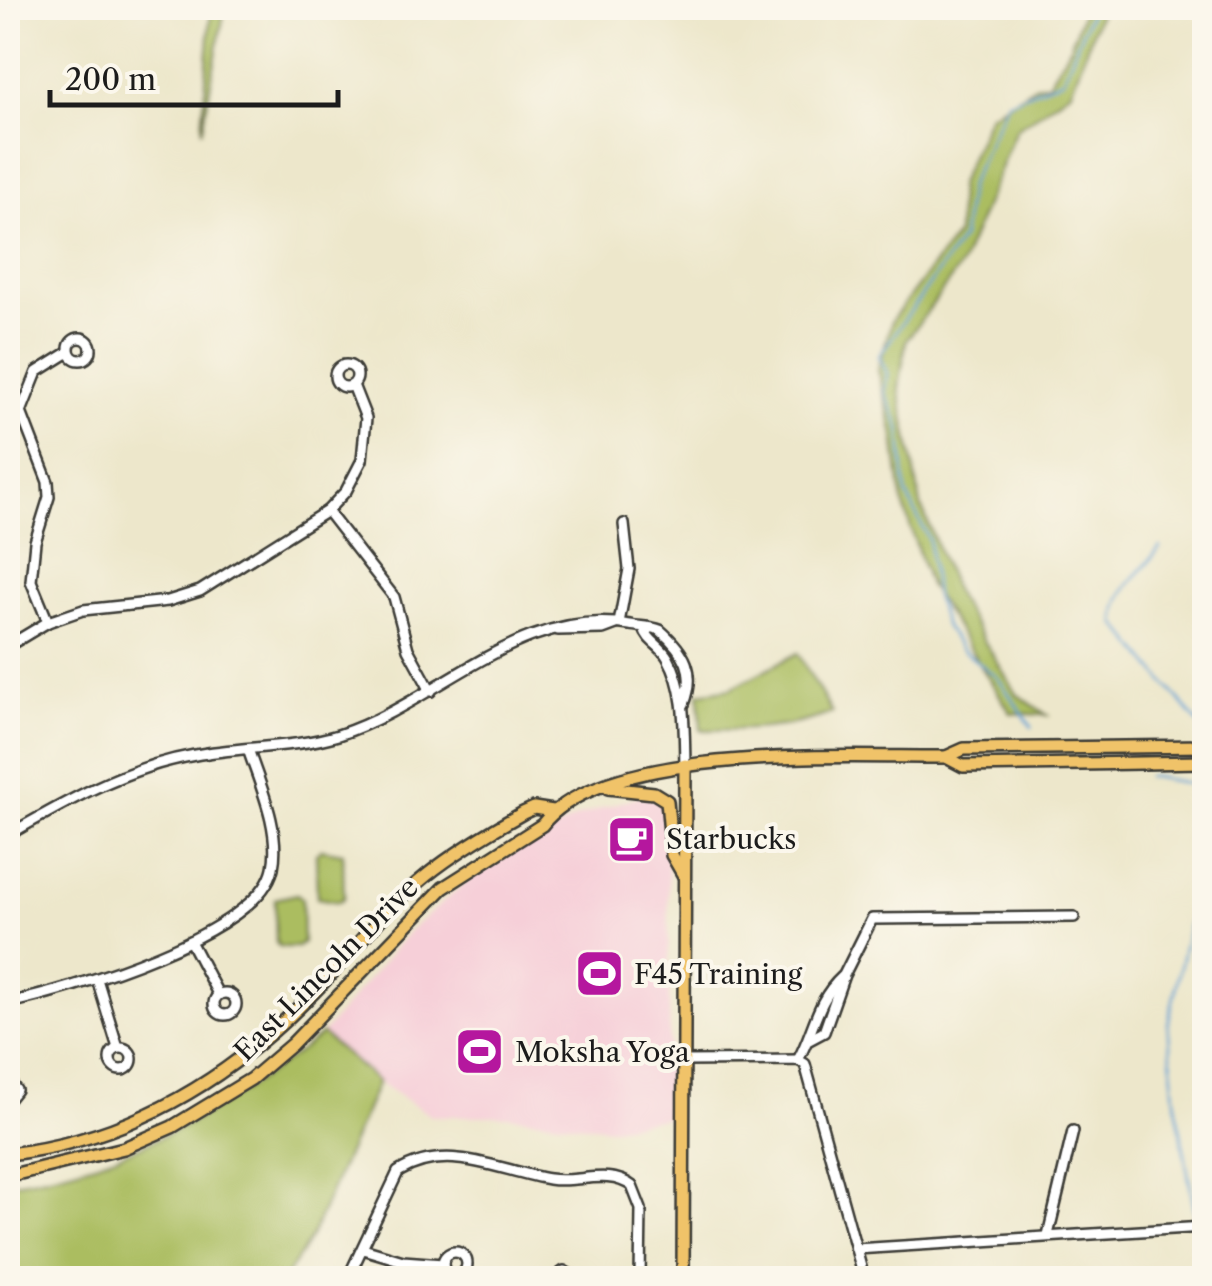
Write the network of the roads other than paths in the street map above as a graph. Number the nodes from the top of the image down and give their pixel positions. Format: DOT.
graph roads {
  1 [pos="69,352"];
  2 [pos="353,385"];
  3 [pos="328,511"];
  4 [pos="624,524"];
  5 [pos="48,622"];
  6 [pos="619,624"];
  7 [pos="644,628"];
  8 [pos="672,641"];
  9 [pos="8,646"];
  10 [pos="662,650"];
  11 [pos="431,691"];
  12 [pos="684,704"];
  13 [pos="1204,746"];
  14 [pos="1183,747"];
  15 [pos="248,749"];
  16 [pos="946,757"];
  17 [pos="1183,762"];
  18 [pos="1204,762"];
  19 [pos="685,765"];
  20 [pos="604,788"];
  21 [pos="553,811"];
  22 [pos="8,835"];
  23 [pos="686,881"];
  24 [pos="1074,917"];
  25 [pos="190,941"];
  26 [pos="97,979"];
  27 [pos="218,994"];
  28 [pos="8,1004"];
  29 [pos="118,1048"];
  30 [pos="686,1060"];
  31 [pos="798,1060"];
  32 [pos="8,1079"];
  33 [pos="8,1100"];
  34 [pos="1073,1131"];
  35 [pos="8,1154"];
  36 [pos="8,1176"];
  37 [pos="1204,1226"];
  38 [pos="1048,1236"];
  39 [pos="362,1249"];
  40 [pos="856,1249"];
  41 [pos="443,1264"];
  42 [pos="348,1278"];
  43 [pos="554,1278"];
  44 [pos="576,1278"];
  45 [pos="640,1278"];
  46 [pos="684,1278"];
  47 [pos="864,1278"];
  1 -- 5 [label="street"];
  2 -- 3 [label="street"];
  3 -- 5 [label="street"];
  3 -- 11 [label="street"];
  4 -- 6 [label="street"];
  5 -- 9 [label="street"];
  6 -- 7 [label="street"];
  6 -- 11 [label="street"];
  7 -- 8 [label="street"];
  7 -- 10 [label="street"];
  8 -- 10 [label="street"];
  8 -- 12 [label="street"];
  10 -- 12 [label="street"];
  11 -- 15 [label="street"];
  12 -- 19 [label="street"];
  13 -- 14 [label="main road, East Lincoln Drive"];
  14 -- 16 [label="main road, East Lincoln Drive"];
  14 -- 17 [label="main road"];
  15 -- 22 [label="street"];
  15 -- 25 [label="street"];
  16 -- 17 [label="main road, East Lincoln Drive"];
  16 -- 19 [label="main road, East Lincoln Drive"];
  17 -- 18 [label="main road, East Lincoln Drive"];
  19 -- 20 [label="main road, East Lincoln Drive"];
  19 -- 23 [label="main road"];
  20 -- 21 [label="main road, East Lincoln Drive"];
  20 -- 23 [label="main road"];
  21 -- 35 [label="main road, East Lincoln Drive"];
  21 -- 36 [label="main road, East Lincoln Drive"];
  23 -- 30 [label="main road"];
  24 -- 31 [label="street"];
  25 -- 26 [label="street"];
  25 -- 27 [label="street"];
  26 -- 28 [label="street"];
  26 -- 29 [label="street"];
  30 -- 31 [label="street"];
  30 -- 46 [label="main road"];
  31 -- 40 [label="street"];
  32 -- 33 [label="street"];
  34 -- 38 [label="street"];
  37 -- 38 [label="street"];
  38 -- 40 [label="street"];
  39 -- 41 [label="street"];
  39 -- 42 [label="street"];
  39 -- 45 [label="street"];
  40 -- 47 [label="street"];
  43 -- 44 [label="street"];
}
